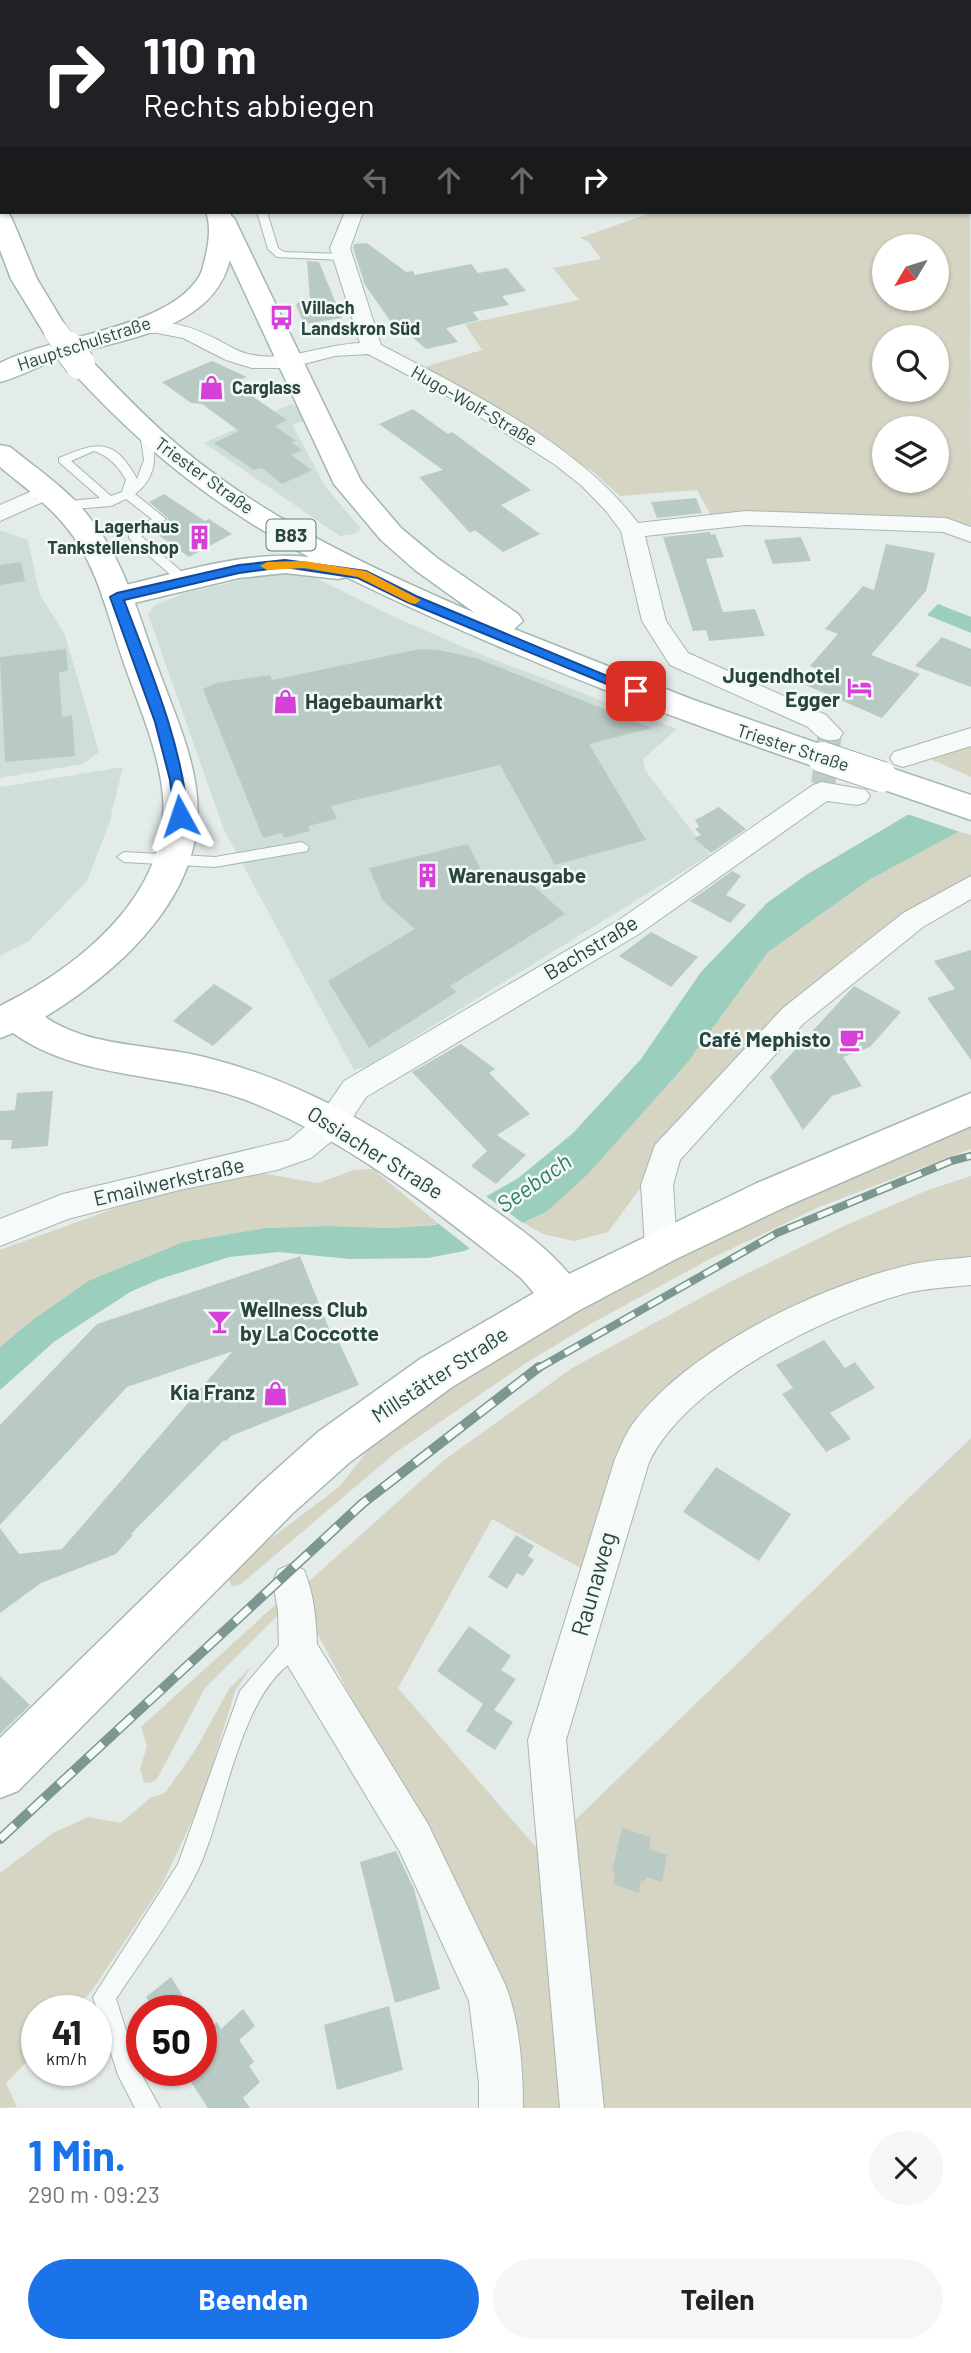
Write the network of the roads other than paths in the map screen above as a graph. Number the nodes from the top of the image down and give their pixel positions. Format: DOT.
graph roads {
  1 [pos="263,214"];
  2 [pos="353,214"];
  3 [pos="220,215"];
  4 [pos="0,219"];
  5 [pos="342,257"];
  6 [pos="136,328"];
  7 [pos="372,348"];
  8 [pos="288,362"];
  9 [pos="0,374"];
  10 [pos="146,433"];
  11 [pos="0,453"];
  12 [pos="223,492"];
  13 [pos="127,495"];
  14 [pos="54,499"];
  15 [pos="111,502"];
  16 [pos="0,514"];
  17 [pos="632,530"];
  18 [pos="971,535"];
  19 [pos="239,569"];
  20 [pos="361,574"];
  21 [pos="186,582"];
  22 [pos="117,597"];
  23 [pos="566,662"];
  24 [pos="830,733"];
  25 [pos="971,737"];
  26 [pos="903,758"];
  27 [pos="857,796"];
  28 [pos="971,808"];
  29 [pos="302,847"];
  30 [pos="124,857"];
  31 [pos="172,859"];
  32 [pos="971,886"];
  33 [pos="8,1019"];
  34 [pos="971,1108"];
  35 [pos="333,1122"];
  36 [pos="0,1233"];
  37 [pos="661,1247"];
  38 [pos="971,1271"];
  39 [pos="563,1298"];
  40 [pos="291,1582"];
  41 [pos="298,1648"];
  42 [pos="0,1773"];
  43 [pos="148,2108"];
  44 [pos="501,2108"];
  45 [pos="582,2108"];
  1 -- 5 [label="lane"];
  2 -- 5 [label="street"];
  3 -- 6 [label="main road, Hauptschulstraße"];
  3 -- 8 [label="main road"];
  4 -- 10 [label="main road, Triester Straße / B83, bridge"];
  5 -- 7 [label="street"];
  6 -- 8 [label="street"];
  6 -- 9 [label="main road, Hauptschulstraße"];
  7 -- 8 [label="street"];
  7 -- 17 [label="street, Hugo-Wolf-Straße"];
  8 -- 23 [label="main road"];
  10 -- 12 [label="main road, Triester Straße / B83"];
  10 -- 13 [label="lane"];
  11 -- 14 [label="main road"];
  12 -- 19 [label="main road"];
  12 -- 20 [label="main road, Triester Straße / B83"];
  13 -- 15 [label="lane"];
  13 -- 15 [label="lane"];
  13 -- 21 [label="lane"];
  14 -- 15 [label="lane"];
  14 -- 16 [label="street"];
  14 -- 22 [label="main road"];
  17 -- 18 [label="street"];
  17 -- 24 [label="street, Hugo-Wolf-Straße"];
  19 -- 20 [label="main road"];
  19 -- 21 [label="main road"];
  20 -- 23 [label="main road, Triester Straße / B83"];
  21 -- 22 [label="main road"];
  22 -- 31 [label="main road"];
  23 -- 28 [label="main road, Triester Straße / B83, bridge"];
  25 -- 26 [label="street"];
  27 -- 35 [label="street, Bachstraße"];
  29 -- 31 [label="lane"];
  30 -- 31 [label="lane"];
  31 -- 33 [label="main road"];
  32 -- 37 [label="street"];
  33 -- 35 [label="main road, Ossiacher Straße"];
  34 -- 37 [label="main road, Millstätter Straße"];
  35 -- 36 [label="street, Emailwerkstraße"];
  35 -- 39 [label="main road, Ossiacher Straße"];
  37 -- 39 [label="main road, Millstätter Straße"];
  38 -- 45 [label="street, Raunaweg"];
  39 -- 42 [label="main road, Millstätter Straße"];
  40 -- 41 [label="street"];
  41 -- 43 [label="lane"];
  41 -- 44 [label="street"];
}
